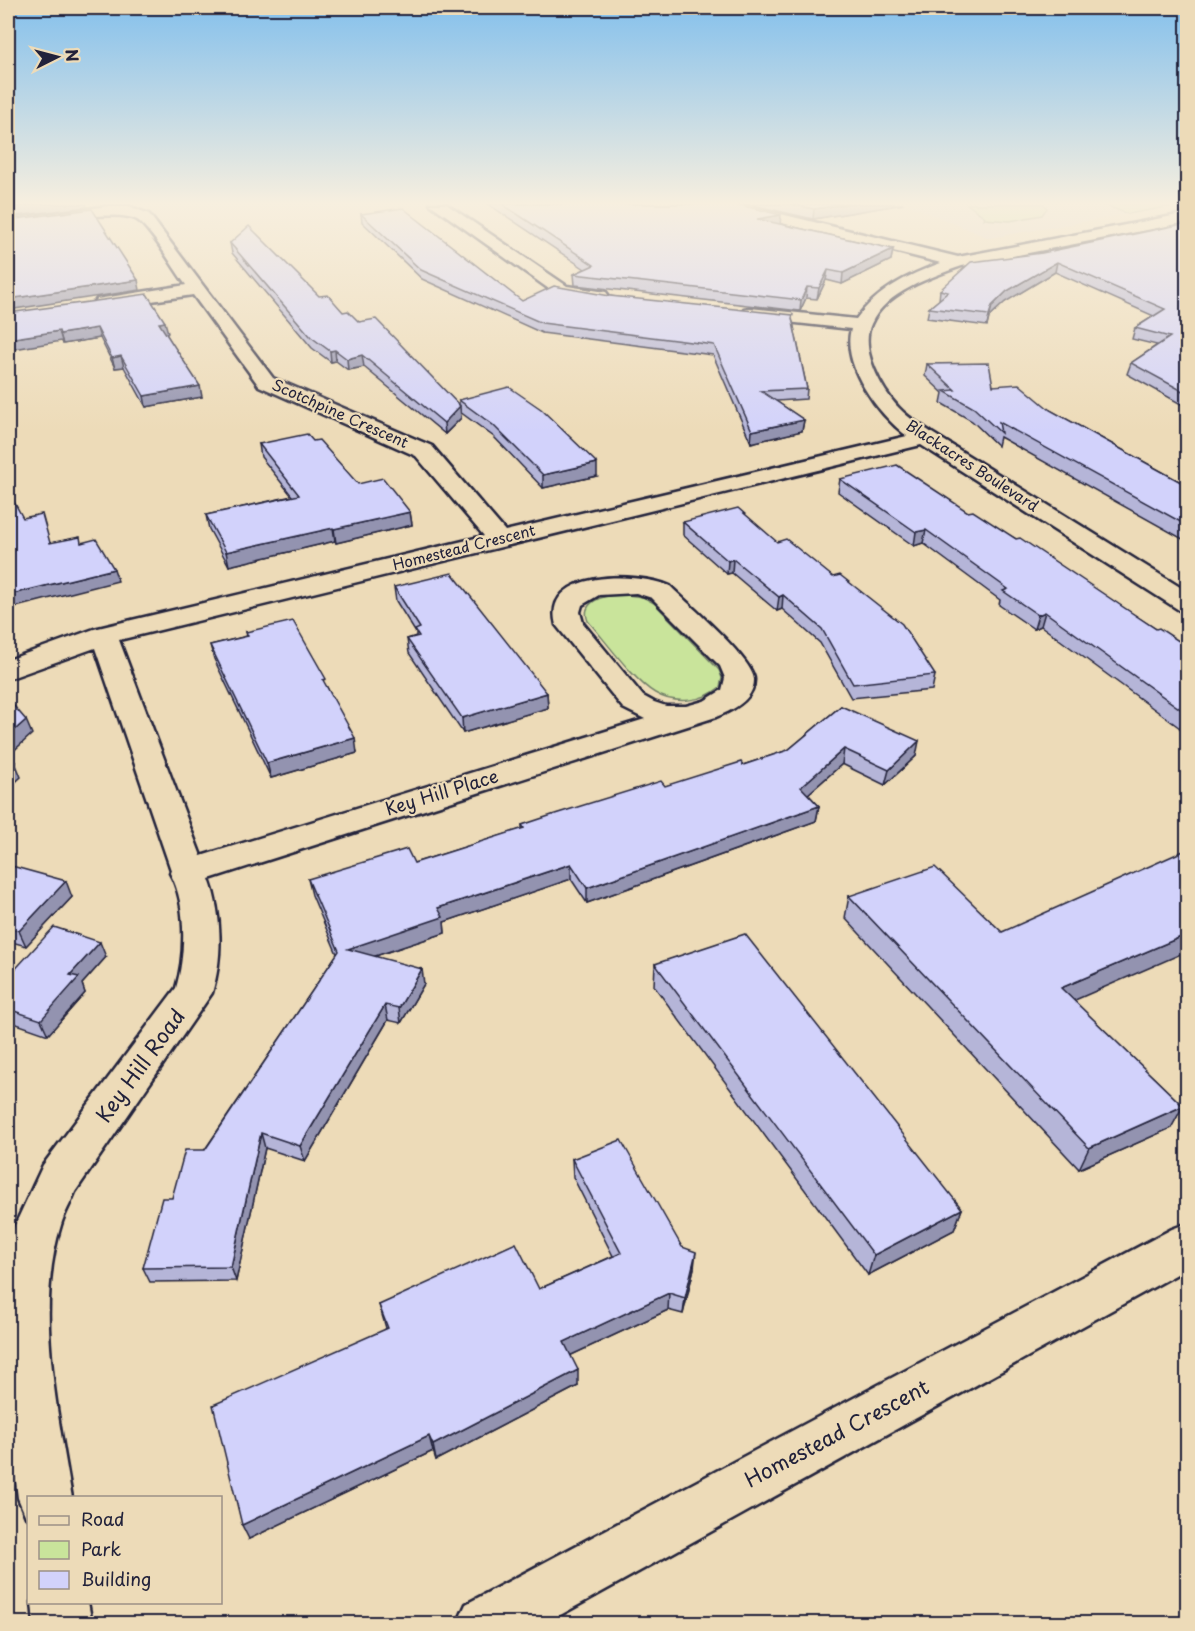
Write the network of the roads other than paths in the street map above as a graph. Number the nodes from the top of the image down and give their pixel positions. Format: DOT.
graph roads {
  1 [pos="190,280"];
  2 [pos="546,280"];
  3 [pos="913,280"];
  4 [pos="196,289"];
  5 [pos="622,299"];
  6 [pos="90,305"];
  7 [pos="737,312"];
  8 [pos="861,325"];
  9 [pos="924,438"];
  10 [pos="499,539"];
  11 [pos="1188,604"];
  12 [pos="104,635"];
  13 [pos="8,670"];
  14 [pos="696,713"];
  15 [pos="188,873"];
  16 [pos="1188,1244"];
  17 [pos="45,1496"];
  18 [pos="60,1604"];
  19 [pos="63,1623"];
  20 [pos="486,1623"];
  1 -- 4 [label="street, Scotchpine Crescent"];
  2 -- 5 [label="street"];
  3 -- 8 [label="street"];
  4 -- 6 [label="street"];
  4 -- 10 [label="street, Scotchpine Crescent"];
  7 -- 8 [label="street"];
  8 -- 9 [label="street, Blackacres Boulevard"];
  9 -- 10 [label="street, Homestead Crescent"];
  9 -- 11 [label="street, Blackacres Boulevard"];
  10 -- 12 [label="street, Homestead Crescent"];
  12 -- 13 [label="street, Homestead Crescent"];
  12 -- 15 [label="street, Key Hill Road"];
  14 -- 14 [label="street, Key Hill Place"];
  14 -- 15 [label="street, Key Hill Place"];
  15 -- 17 [label="street, Key Hill Road"];
  16 -- 20 [label="street, Homestead Crescent"];
  18 -- 19 [label="street"];
}
